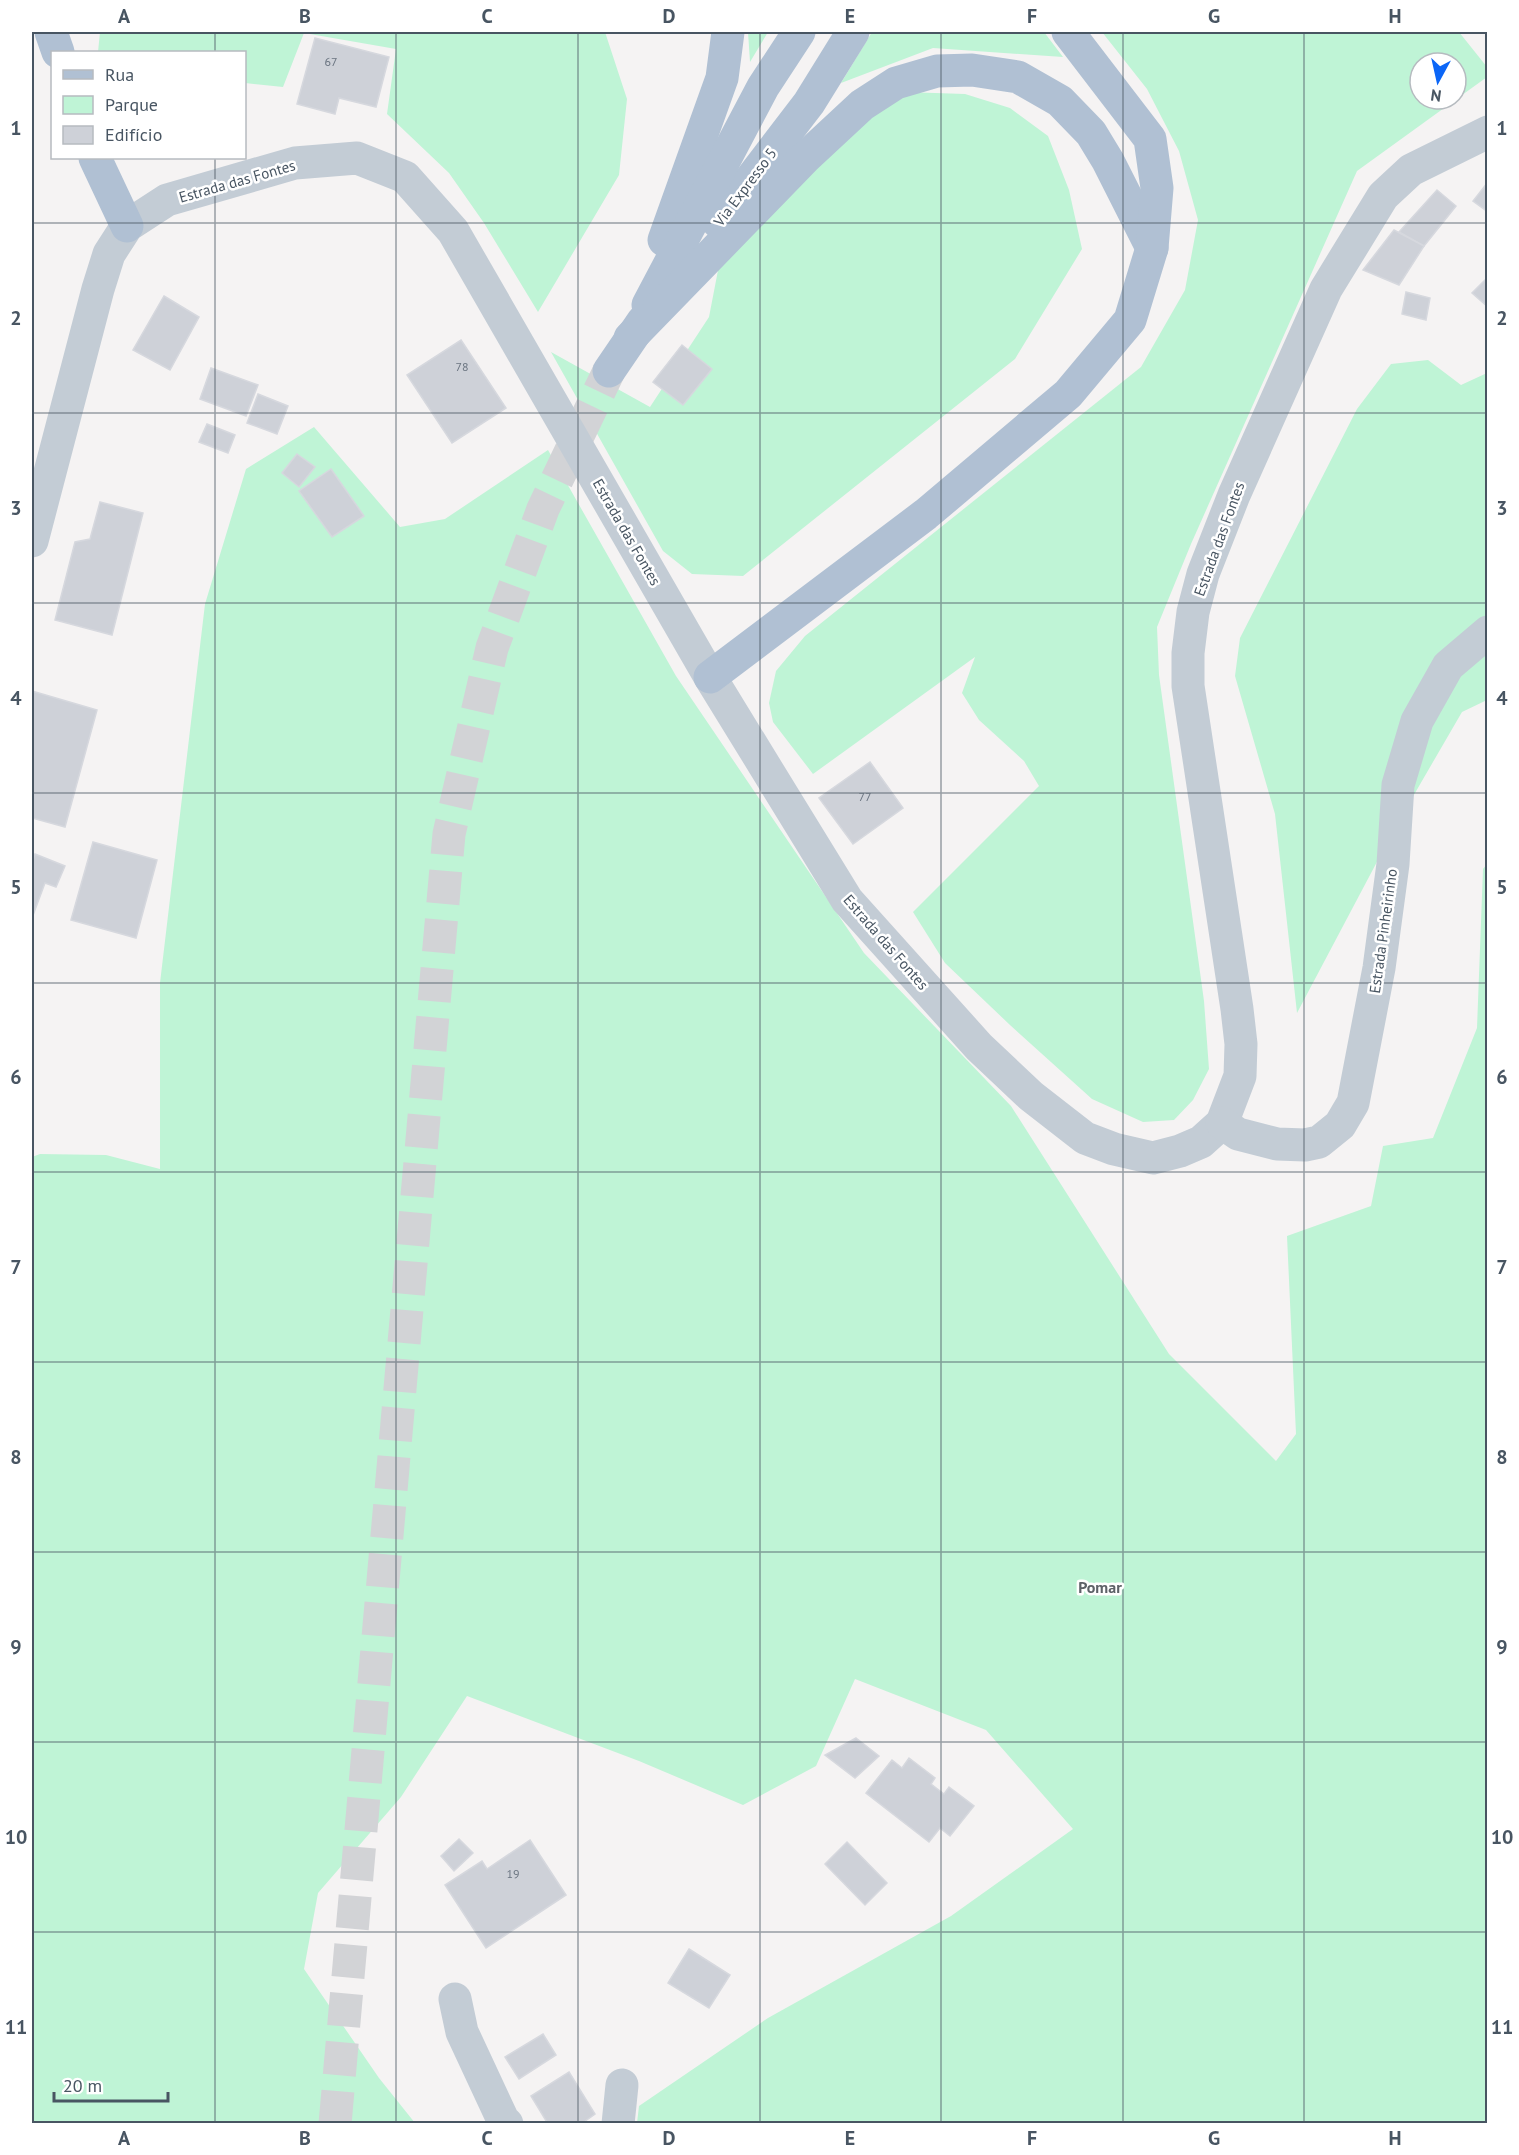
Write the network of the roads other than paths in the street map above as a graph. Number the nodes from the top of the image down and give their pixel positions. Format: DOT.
graph roads {
  1 [pos="51,32"];
  2 [pos="728,32"];
  3 [pos="799,32"];
  4 [pos="853,32"];
  5 [pos="1068,32"];
  6 [pos="58,51"];
  7 [pos="1488,132"];
  8 [pos="95,159"];
  9 [pos="127,226"];
  10 [pos="1152,248"];
  11 [pos="630,338"];
  12 [pos="609,371"];
  13 [pos="32,541"];
  14 [pos="1488,632"];
  15 [pos="710,676"];
  16 [pos="1222,1123"];
  17 [pos="455,1999"];
  18 [pos="622,2085"];
  19 [pos="507,2124"];
  20 [pos="618,2124"];
  1 -- 6 [label="main road"];
  2 -- 11 [label="main road"];
  3 -- 11 [label="main road, Via Expresso 5"];
  4 -- 11 [label="main road, Via Expresso 5"];
  5 -- 10 [label="main road"];
  7 -- 16 [label="street, Estrada das Fontes"];
  8 -- 9 [label="main road"];
  9 -- 13 [label="street, Estrada das Fontes"];
  9 -- 15 [label="street, Estrada das Fontes"];
  10 -- 11 [label="main road"];
  10 -- 15 [label="main road"];
  11 -- 12 [label="main road, Via Expresso 5"];
  14 -- 16 [label="street, Estrada Pinheirinho"];
  15 -- 16 [label="street, Estrada das Fontes"];
  17 -- 19 [label="street"];
  18 -- 20 [label="street"];
}
